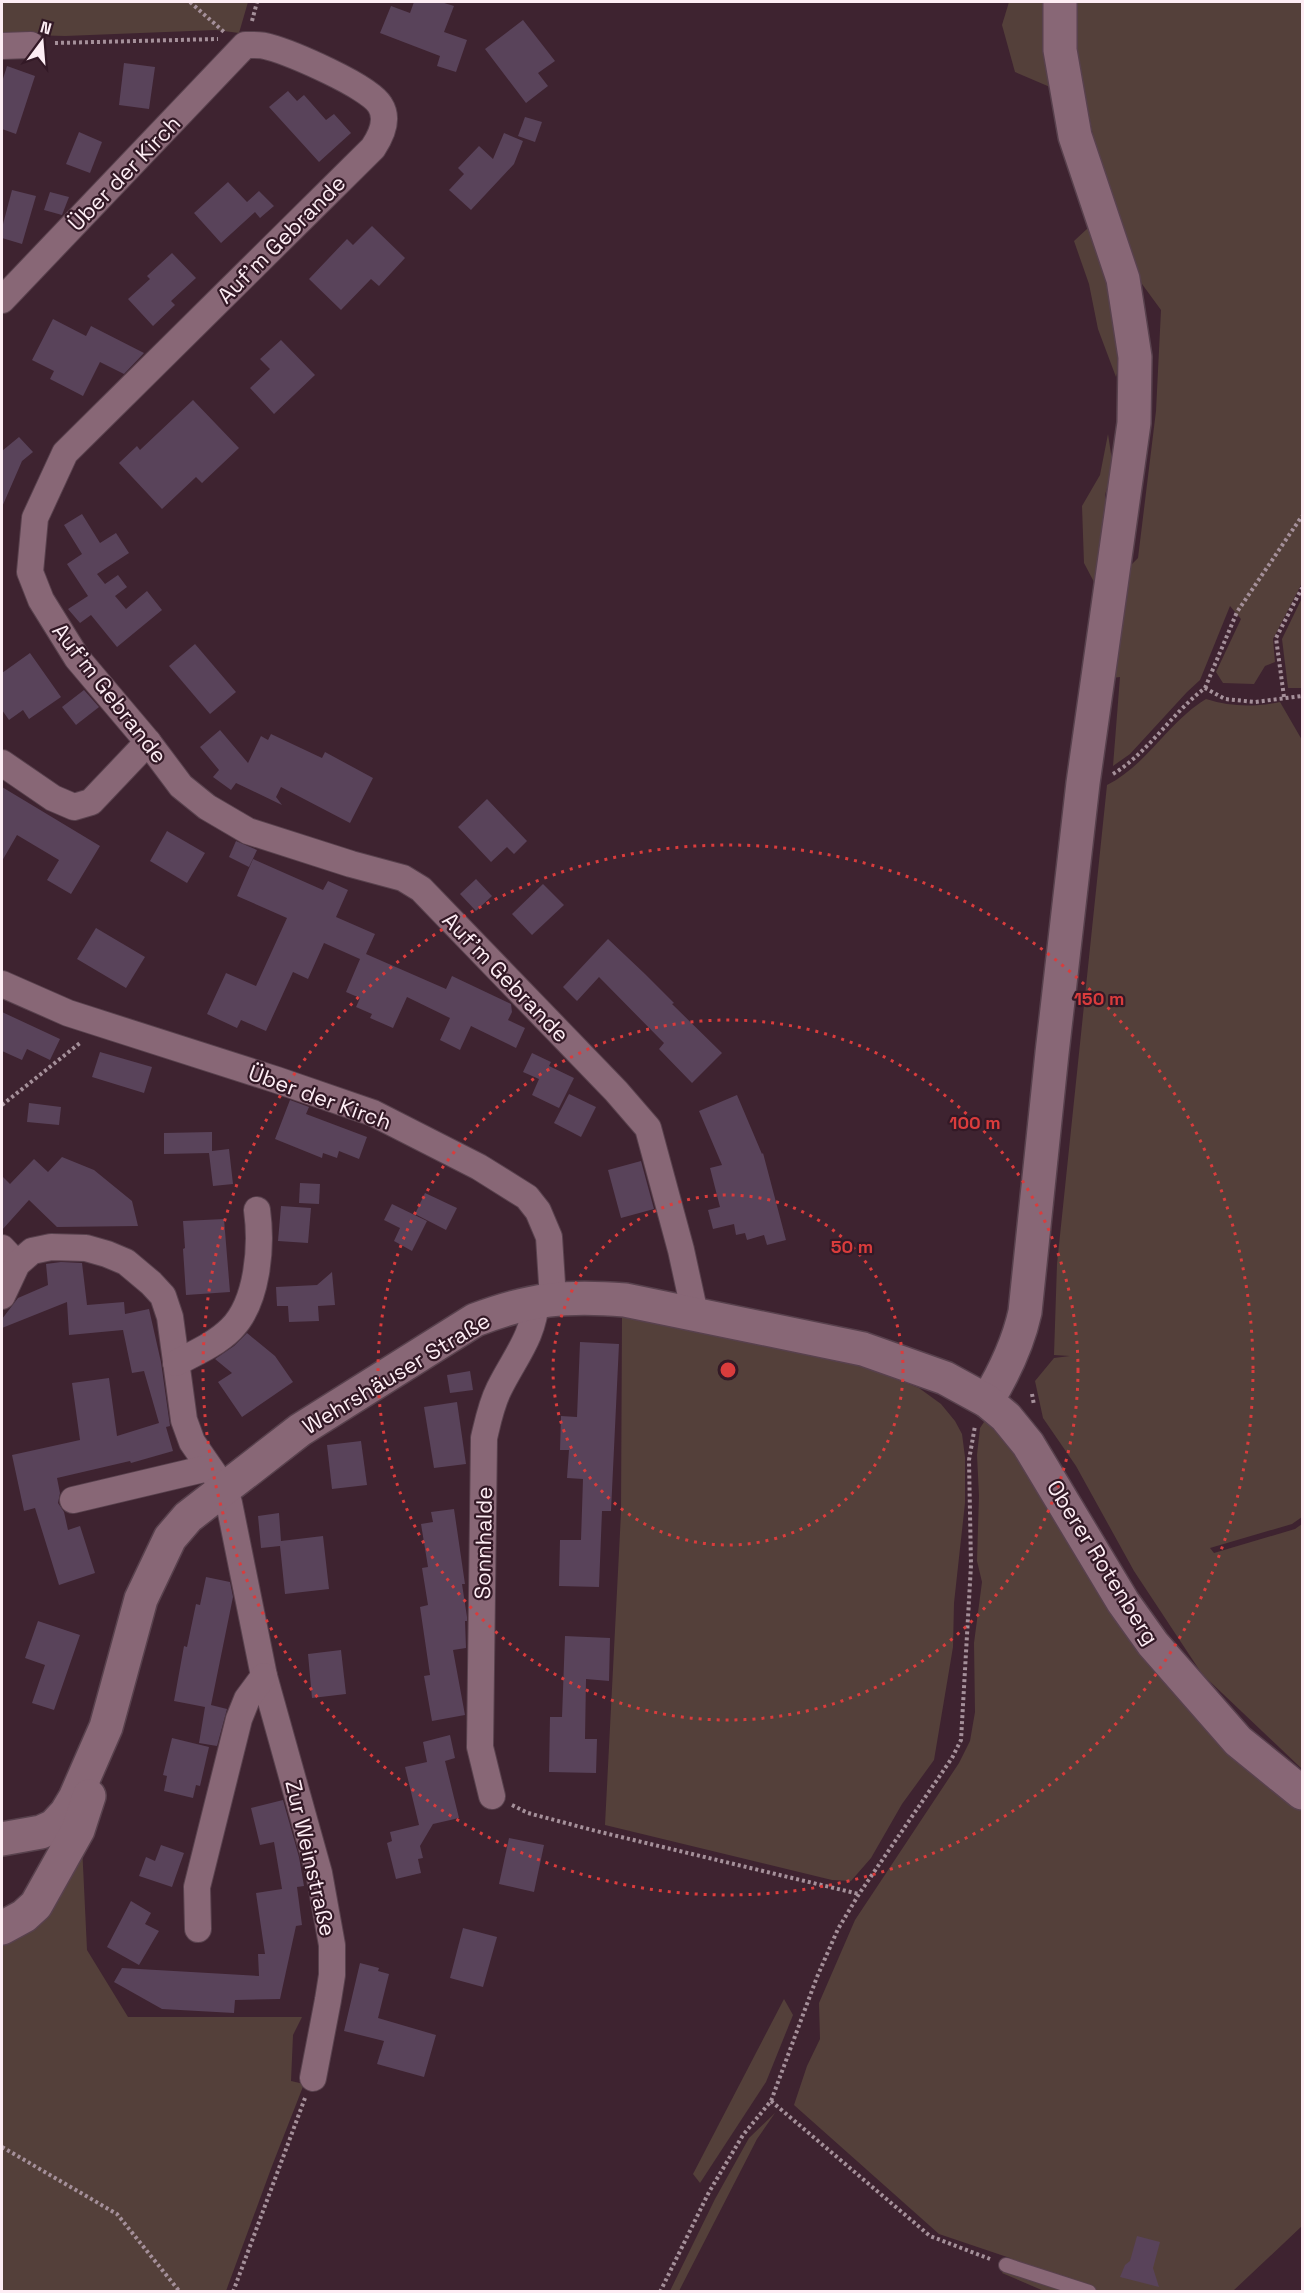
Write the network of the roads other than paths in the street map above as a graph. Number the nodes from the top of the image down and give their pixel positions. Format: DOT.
graph roads {
  1 [pos="1059,2"];
  2 [pos="31,45"];
  3 [pos="245,45"];
  4 [pos="2,46"];
  5 [pos="2,300"];
  6 [pos="148,742"];
  7 [pos="2,763"];
  8 [pos="2,984"];
  9 [pos="257,1210"];
  10 [pos="9,1256"];
  11 [pos="2,1296"];
  12 [pos="544,1299"];
  13 [pos="695,1314"];
  14 [pos="176,1363"];
  15 [pos="987,1401"];
  16 [pos="215,1478"];
  17 [pos="73,1500"];
  18 [pos="264,1676"];
  19 [pos="105,1727"];
  20 [pos="1302,1793"];
  21 [pos="492,1796"];
  22 [pos="2,1839"];
  23 [pos="2,1928"];
  24 [pos="198,1929"];
  25 [pos="313,2078"];
  26 [pos="1006,2265"];
  27 [pos="1089,2292"];
  1 -- 15 [label="street"];
  2 -- 4 [label="street"];
  3 -- 5 [label="street, Über der Kirch"];
  3 -- 6 [label="street, Auf'm Gebrande"];
  6 -- 7 [label="street"];
  6 -- 13 [label="street, Auf'm Gebrande"];
  8 -- 12 [label="street, Über der Kirch"];
  9 -- 14 [label="street"];
  10 -- 11 [label="street"];
  10 -- 14 [label="street, Zur Weinstraße"];
  12 -- 13 [label="street, Wehrshäuser Straße"];
  12 -- 16 [label="street, Wehrshäuser Straße"];
  12 -- 21 [label="street, Sonnhalde"];
  13 -- 15 [label="street, Wehrshäuser Straße"];
  14 -- 16 [label="street, Zur Weinstraße"];
  15 -- 20 [label="street, Oberer Rotenberg"];
  16 -- 17 [label="street"];
  16 -- 18 [label="street, Zur Weinstraße"];
  16 -- 19 [label="street, Wehrshäuser Straße"];
  18 -- 24 [label="street"];
  18 -- 25 [label="street, Zur Weinstraße"];
  19 -- 22 [label="street, Wehrshäuser Straße"];
  19 -- 23 [label="street, Wehrshäuser Straße"];
  26 -- 27 [label="lane"];
}
